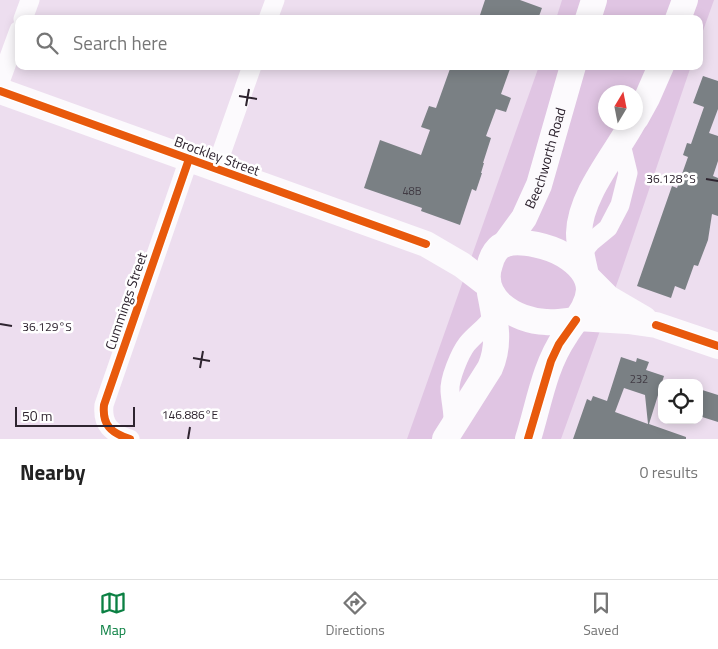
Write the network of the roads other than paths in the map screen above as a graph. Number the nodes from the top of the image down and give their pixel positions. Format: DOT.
graph roads {
  1 [pos="30,0"];
  2 [pos="275,0"];
  3 [pos="594,0"];
  4 [pos="685,0"];
  5 [pos="24,15"];
  6 [pos="269,15"];
  7 [pos="589,15"];
  8 [pos="679,15"];
  9 [pos="15,41"];
  10 [pos="251,70"];
  11 [pos="572,70"];
  12 [pos="659,70"];
  13 [pos="0,82"];
  14 [pos="0,91"];
  15 [pos="643,105"];
  16 [pos="627,133"];
  17 [pos="189,159"];
  18 [pos="216,168"];
  19 [pos="426,244"];
  20 [pos="502,246"];
  21 [pos="585,269"];
  22 [pos="491,298"];
  23 [pos="577,319"];
  24 [pos="656,325"];
  25 [pos="718,346"];
  26 [pos="449,433"];
  27 [pos="130,439"];
  28 [pos="528,439"];
  1 -- 5 [label="street"];
  2 -- 6 [label="street"];
  3 -- 7 [label="main road"];
  4 -- 8 [label="main road"];
  9 -- 13 [label="street"];
  10 -- 18 [label="street"];
  11 -- 20 [label="main road, Beechworth Road"];
  12 -- 15 [label="main road"];
  14 -- 17 [label="main road, Brockley Street"];
  16 -- 21 [label="main road"];
  17 -- 18 [label="main road, Brockley Street"];
  17 -- 27 [label="street, Cummings Street"];
  18 -- 19 [label="main road, Brockley Street"];
  19 -- 20 [label="main road, Brockley Street"];
  19 -- 22 [label="main road, Brockley Street"];
  20 -- 21 [label="main road"];
  20 -- 22 [label="main road"];
  21 -- 23 [label="main road"];
  21 -- 24 [label="main road"];
  22 -- 23 [label="main road"];
  22 -- 26 [label="main road"];
  23 -- 24 [label="main road"];
  23 -- 28 [label="main road"];
  24 -- 25 [label="main road"];
}
